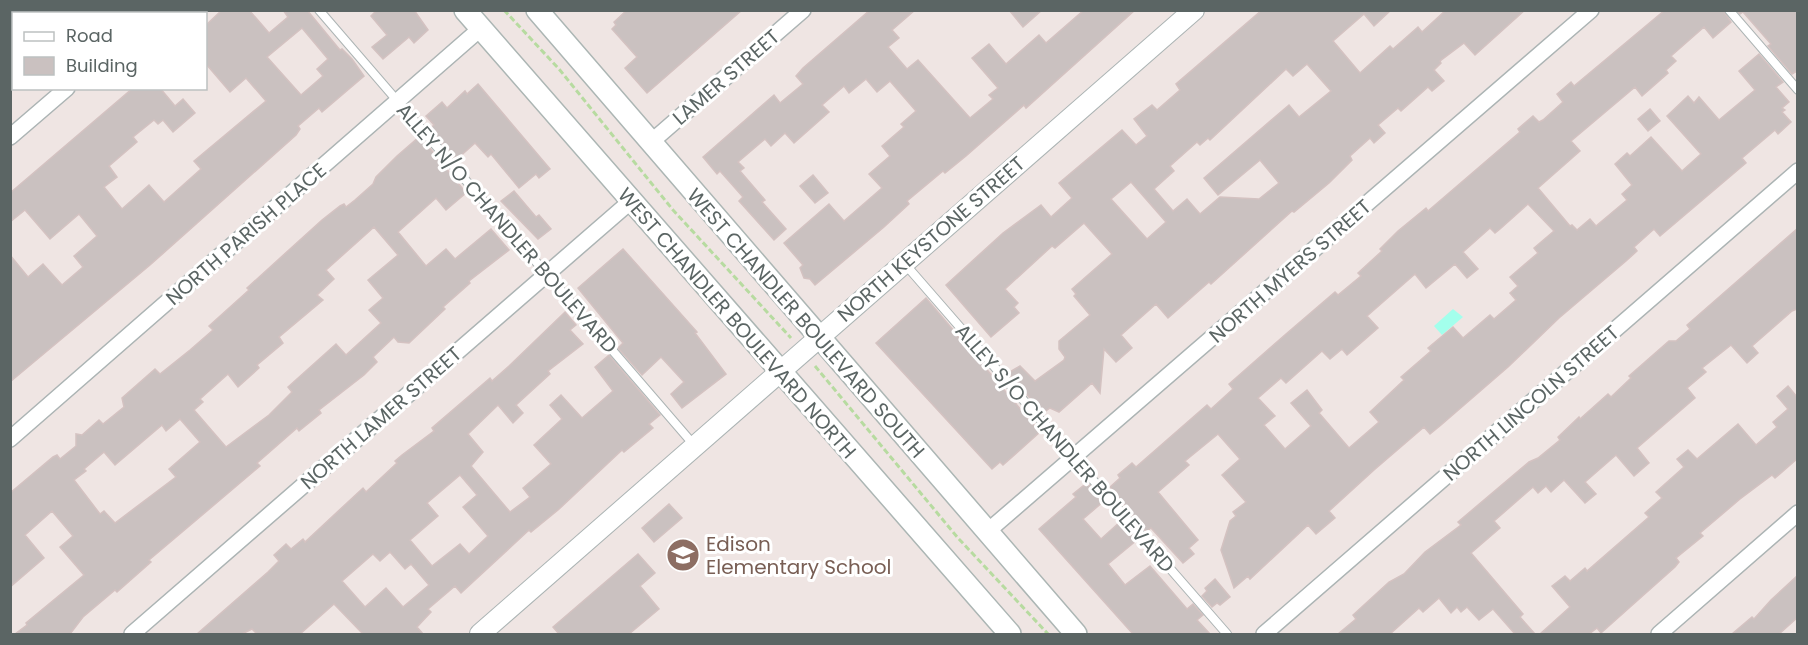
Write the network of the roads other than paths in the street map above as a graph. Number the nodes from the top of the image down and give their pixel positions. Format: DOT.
graph roads {
  1 [pos="319,10"];
  2 [pos="465,10"];
  3 [pos="537,10"];
  4 [pos="803,10"];
  5 [pos="1194,10"];
  6 [pos="1592,10"];
  7 [pos="1729,10"];
  8 [pos="480,28"];
  9 [pos="65,90"];
  10 [pos="1797,90"];
  11 [pos="398,102"];
  12 [pos="10,137"];
  13 [pos="650,143"];
  14 [pos="1797,171"];
  15 [pos="631,201"];
  16 [pos="904,262"];
  17 [pos="548,274"];
  18 [pos="818,338"];
  19 [pos="780,371"];
  20 [pos="10,439"];
  21 [pos="695,446"];
  22 [pos="1073,458"];
  23 [pos="1797,513"];
  24 [pos="988,531"];
  25 [pos="132,634"];
  26 [pos="480,634"];
  27 [pos="1010,634"];
  28 [pos="1077,634"];
  29 [pos="1227,634"];
  30 [pos="1264,634"];
  31 [pos="1659,634"];
  1 -- 11 [label="lane, ALLEY N/O CHANDLER BOULEVARD"];
  2 -- 8 [label="main road, WEST CHANDLER BOULEVARD NORTH"];
  3 -- 13 [label="main road, WEST CHANDLER BOULEVARD SOUTH"];
  4 -- 13 [label="street, LAMER STREET"];
  5 -- 16 [label="street, NORTH KEYSTONE STREET"];
  6 -- 22 [label="street, NORTH MYERS STREET"];
  7 -- 10 [label="lane"];
  8 -- 11 [label="street, NORTH PARISH PLACE"];
  8 -- 15 [label="main road, WEST CHANDLER BOULEVARD NORTH"];
  9 -- 12 [label="street"];
  11 -- 17 [label="lane, ALLEY N/O CHANDLER BOULEVARD"];
  11 -- 20 [label="street, NORTH PARISH PLACE"];
  13 -- 18 [label="main road, WEST CHANDLER BOULEVARD SOUTH"];
  14 -- 30 [label="street, NORTH LINCOLN STREET"];
  15 -- 17 [label="street, NORTH LAMER STREET"];
  15 -- 19 [label="main road, WEST CHANDLER BOULEVARD NORTH"];
  16 -- 18 [label="street, NORTH KEYSTONE STREET"];
  16 -- 22 [label="lane, ALLEY S/O CHANDLER BOULEVARD"];
  17 -- 21 [label="lane, ALLEY N/O CHANDLER BOULEVARD"];
  17 -- 25 [label="street, NORTH LAMER STREET"];
  18 -- 19 [label="street, NORTH KEYSTONE STREET"];
  18 -- 24 [label="main road, WEST CHANDLER BOULEVARD SOUTH"];
  19 -- 21 [label="street, NORTH KEYSTONE STREET"];
  19 -- 27 [label="main road, WEST CHANDLER BOULEVARD NORTH"];
  21 -- 26 [label="street, NORTH KEYSTONE STREET"];
  22 -- 24 [label="street, NORTH MYERS STREET"];
  22 -- 29 [label="lane, ALLEY S/O CHANDLER BOULEVARD"];
  23 -- 31 [label="street"];
  24 -- 28 [label="main road, WEST CHANDLER BOULEVARD SOUTH"];
}
